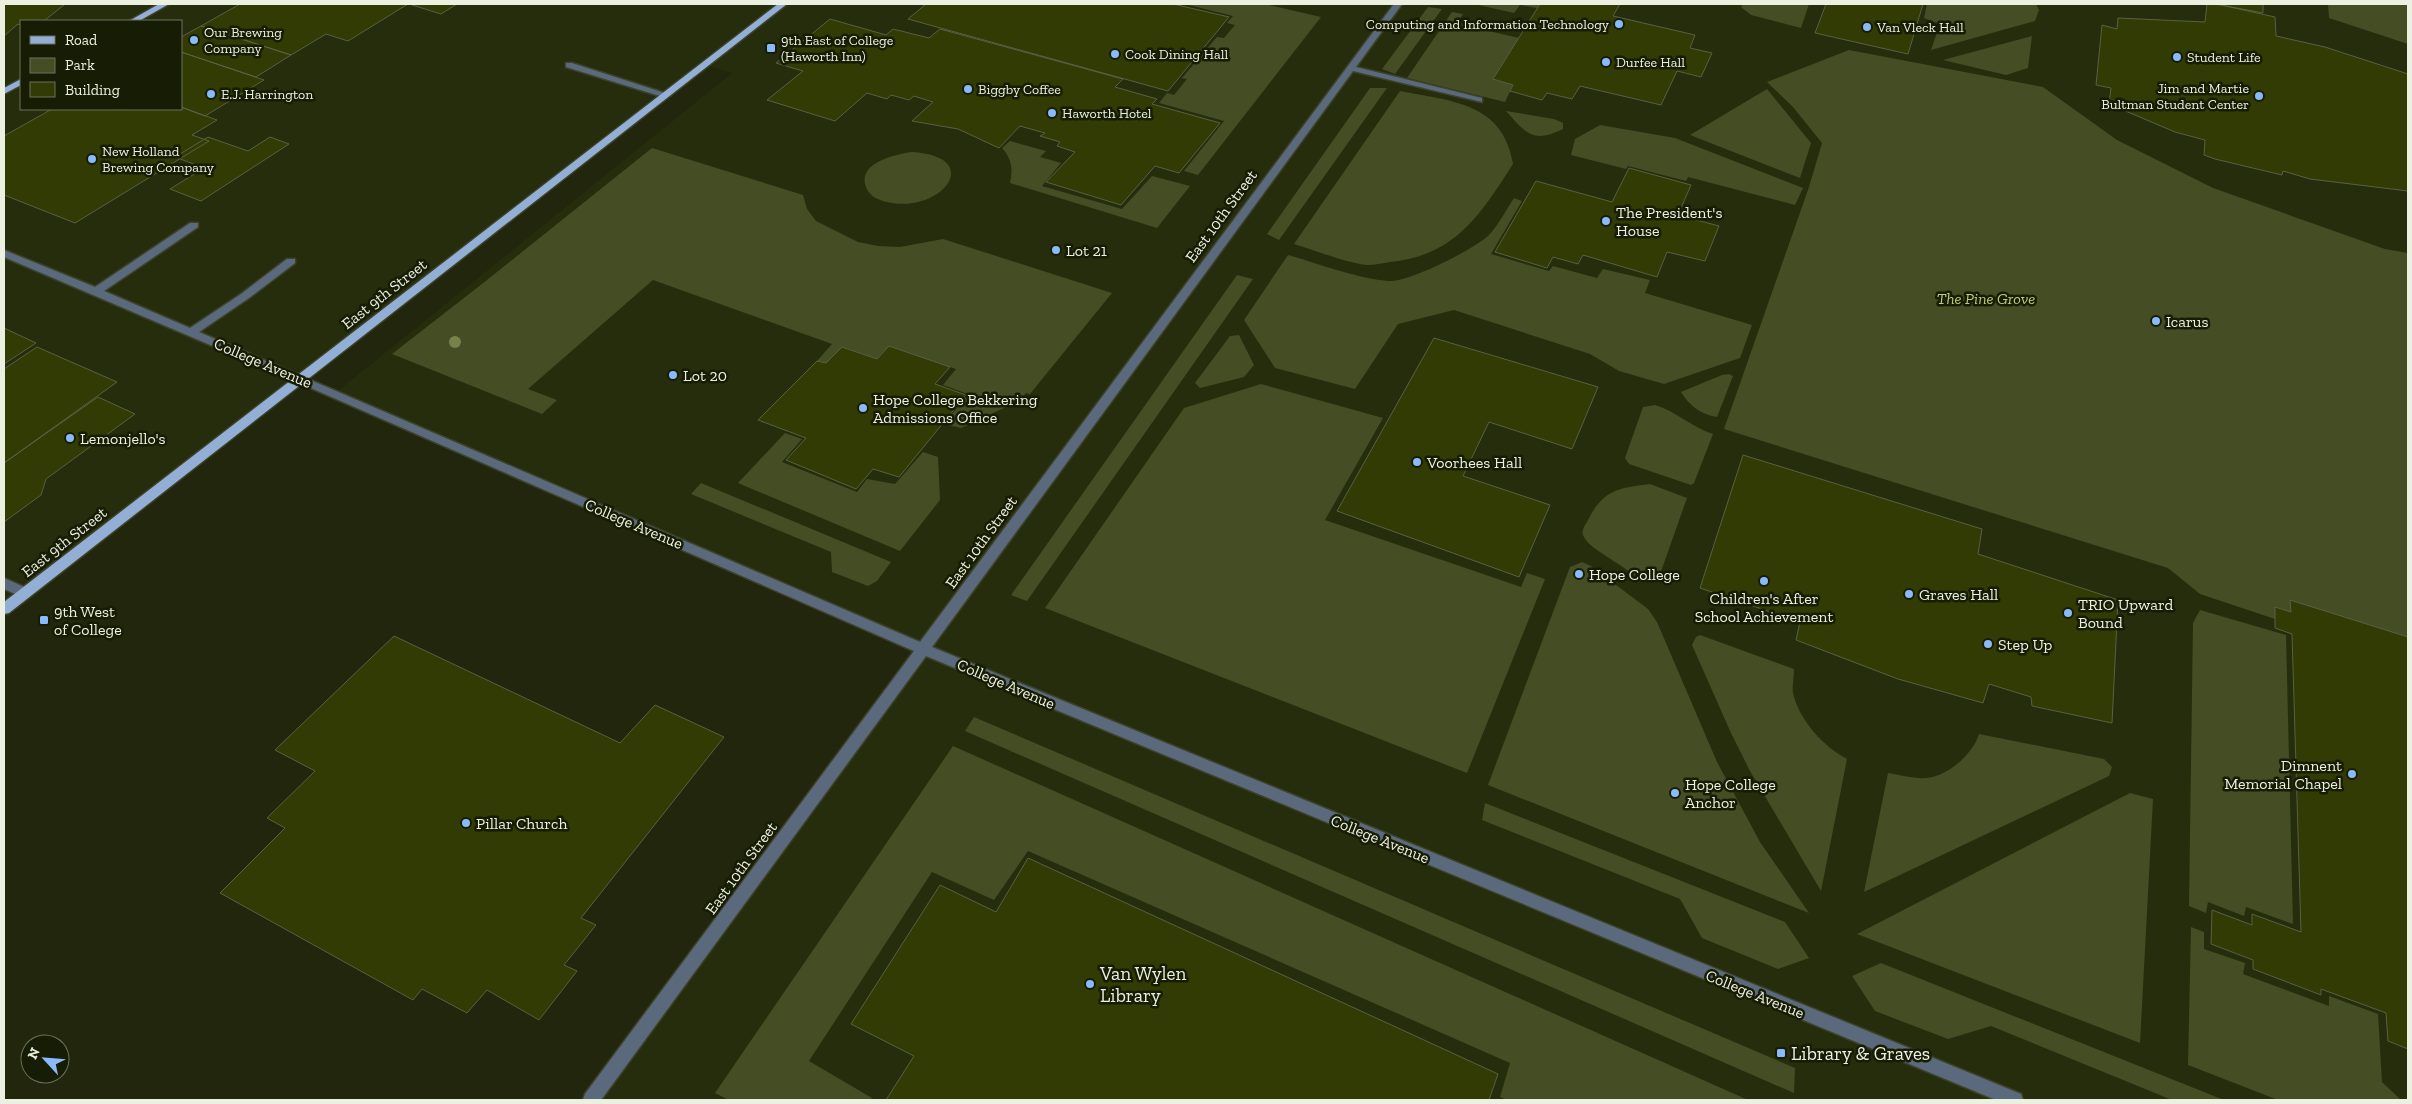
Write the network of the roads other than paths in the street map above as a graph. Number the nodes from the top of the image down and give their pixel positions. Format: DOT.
graph roads {
  1 [pos="166,4"];
  2 [pos="784,4"];
  3 [pos="1398,4"];
  4 [pos="135,20"];
  5 [pos="569,65"];
  6 [pos="1351,68"];
  7 [pos="20,83"];
  8 [pos="4,92"];
  9 [pos="666,96"];
  10 [pos="1479,100"];
  11 [pos="194,225"];
  12 [pos="4,253"];
  13 [pos="291,261"];
  14 [pos="95,292"];
  15 [pos="191,332"];
  16 [pos="301,379"];
  17 [pos="4,583"];
  18 [pos="24,593"];
  19 [pos="4,609"];
  20 [pos="924,649"];
  21 [pos="591,1100"];
  22 [pos="2015,1100"];
  1 -- 4 [label="main road"];
  2 -- 9 [label="main road, East 9th Street"];
  3 -- 6 [label="street, East 10th Street"];
  5 -- 9 [label="street"];
  6 -- 10 [label="street"];
  6 -- 20 [label="street, East 10th Street"];
  7 -- 8 [label="main road"];
  9 -- 16 [label="main road, East 9th Street"];
  11 -- 14 [label="street"];
  12 -- 14 [label="street, College Avenue"];
  13 -- 15 [label="street"];
  14 -- 15 [label="street, College Avenue"];
  15 -- 16 [label="street, College Avenue"];
  16 -- 18 [label="main road, East 9th Street"];
  16 -- 20 [label="street, College Avenue"];
  17 -- 18 [label="street"];
  18 -- 19 [label="main road, East 9th Street"];
  20 -- 21 [label="street, East 10th Street"];
  20 -- 22 [label="street, College Avenue"];
}
